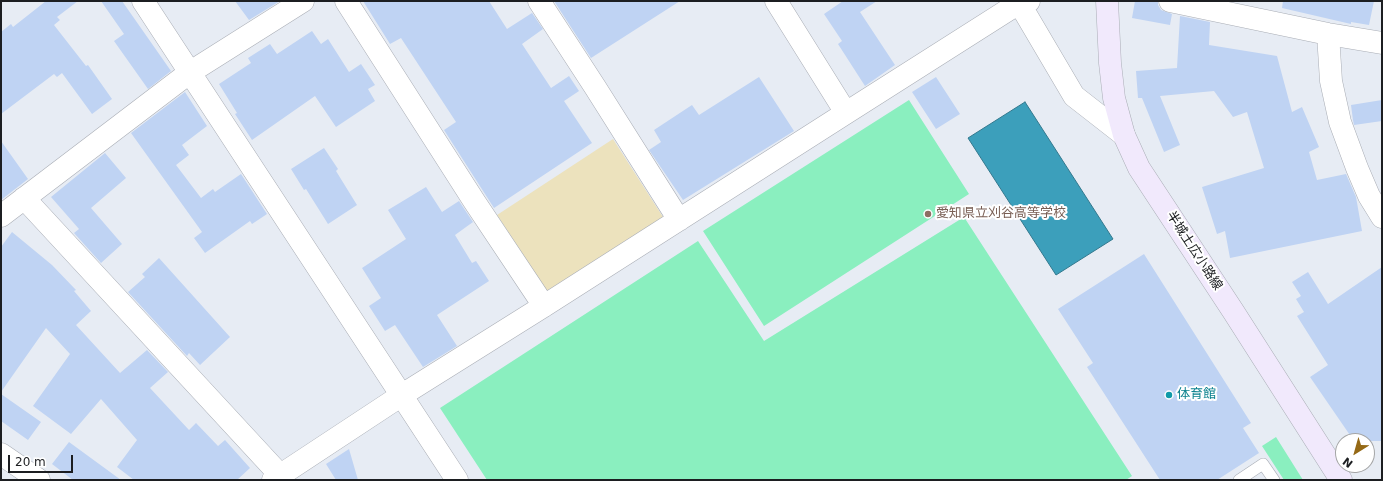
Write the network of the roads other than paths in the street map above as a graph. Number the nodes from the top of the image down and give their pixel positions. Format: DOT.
graph roads {
  1 [pos="143,1"];
  2 [pos="303,1"];
  3 [pos="346,1"];
  4 [pos="539,1"];
  5 [pos="776,1"];
  6 [pos="1107,1"];
  7 [pos="1170,1"];
  8 [pos="1022,2"];
  9 [pos="1328,34"];
  10 [pos="1382,43"];
  11 [pos="190,73"];
  12 [pos="846,113"];
  13 [pos="1124,135"];
  14 [pos="24,198"];
  15 [pos="1,216"];
  16 [pos="1382,217"];
  17 [pos="679,220"];
  18 [pos="544,306"];
  19 [pos="402,395"];
  20 [pos="1,454"];
  21 [pos="277,478"];
  22 [pos="39,480"];
  23 [pos="457,480"];
  24 [pos="1239,480"];
  25 [pos="1274,480"];
  26 [pos="1341,480"];
  1 -- 11 [label="street"];
  2 -- 11 [label="street"];
  3 -- 18 [label="street"];
  4 -- 17 [label="street"];
  5 -- 12 [label="street"];
  6 -- 13 [label="main road, 半城土広小路線"];
  7 -- 9 [label="street"];
  8 -- 12 [label="street"];
  8 -- 13 [label="street"];
  9 -- 10 [label="street"];
  9 -- 16 [label="street"];
  11 -- 14 [label="street"];
  11 -- 19 [label="street"];
  12 -- 17 [label="street"];
  13 -- 26 [label="main road, 半城土広小路線"];
  14 -- 15 [label="street"];
  14 -- 21 [label="street"];
  17 -- 18 [label="street"];
  18 -- 19 [label="street"];
  19 -- 21 [label="street"];
  19 -- 23 [label="street"];
  20 -- 22 [label="street"];
  24 -- 25 [label="lane"];
}
